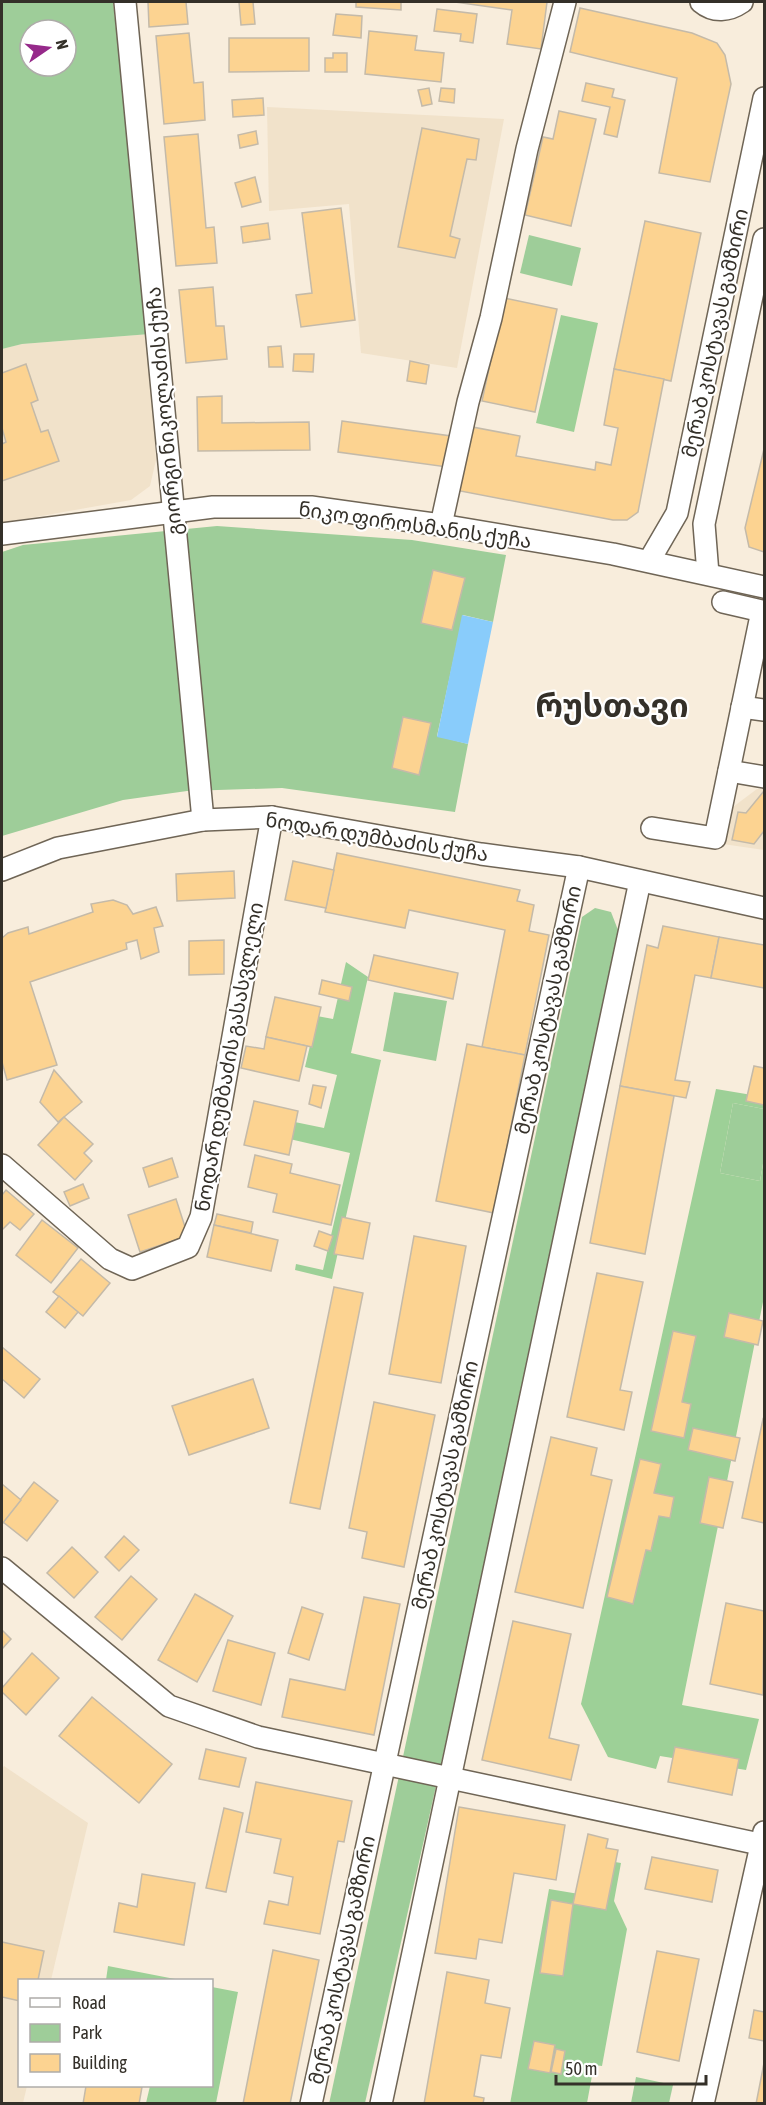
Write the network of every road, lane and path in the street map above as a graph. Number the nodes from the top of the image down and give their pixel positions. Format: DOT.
graph roads {
  1 [pos="125,2"];
  2 [pos="565,2"];
  3 [pos="701,2"];
  4 [pos="742,2"];
  5 [pos="765,98"];
  6 [pos="765,239"];
  7 [pos="174,513"];
  8 [pos="441,525"];
  9 [pos="2,534"];
  10 [pos="649,561"];
  11 [pos="708,574"];
  12 [pos="765,587"];
  13 [pos="723,602"];
  14 [pos="742,707"];
  15 [pos="765,710"];
  16 [pos="729,771"];
  17 [pos="765,777"];
  18 [pos="272,817"];
  19 [pos="203,820"];
  20 [pos="652,828"];
  21 [pos="579,867"];
  22 [pos="2,870"];
  23 [pos="640,881"];
  24 [pos="765,908"];
  25 [pos="2,1165"];
  26 [pos="2,1570"];
  27 [pos="385,1764"];
  28 [pos="450,1778"];
  29 [pos="764,1841"];
  30 [pos="311,2103"];
  31 [pos="381,2103"];
  32 [pos="703,2103"];
  1 -- 7 [label="street, გიორგი ნიკოლაძის ქუჩა"];
  2 -- 8 [label="street"];
  3 -- 4 [label="street"];
  5 -- 10 [label="street, მერაბ კოსტავას გამზირი"];
  6 -- 11 [label="street, მერაბ კოსტავას გამზირი"];
  7 -- 8 [label="street, ნიკო ფიროსმანის ქუჩა"];
  7 -- 9 [label="street, ნიკო ფიროსმანის ქუჩა"];
  7 -- 19 [label="street, გიორგი ნიკოლაძის ქუჩა"];
  8 -- 10 [label="street, ნიკო ფიროსმანის ქუჩა"];
  10 -- 11 [label="street, ნიკო ფიროსმანის ქუჩა"];
  11 -- 12 [label="street, ნიკო ფიროსმანის ქუჩა"];
  13 -- 14 [label="street"];
  14 -- 15 [label="street"];
  14 -- 16 [label="street"];
  16 -- 17 [label="street"];
  16 -- 20 [label="street"];
  18 -- 19 [label="street, ნოდარ დუმბაძის ქუჩა"];
  18 -- 21 [label="street, ნოდარ დუმბაძის ქუჩა"];
  18 -- 25 [label="street, ნოდარ დუმბაძის გასასვლელი"];
  19 -- 22 [label="street, ნოდარ დუმბაძის ქუჩა"];
  21 -- 23 [label="street, ნოდარ დუმბაძის ქუჩა"];
  21 -- 27 [label="street, მერაბ კოსტავას გამზირი"];
  23 -- 24 [label="street, ნოდარ დუმბაძის ქუჩა"];
  23 -- 28 [label="street"];
  26 -- 27 [label="street"];
  27 -- 28 [label="street"];
  27 -- 30 [label="street, მერაბ კოსტავას გამზირი"];
  28 -- 29 [label="street"];
  28 -- 31 [label="street"];
  29 -- 32 [label="street"];
}
